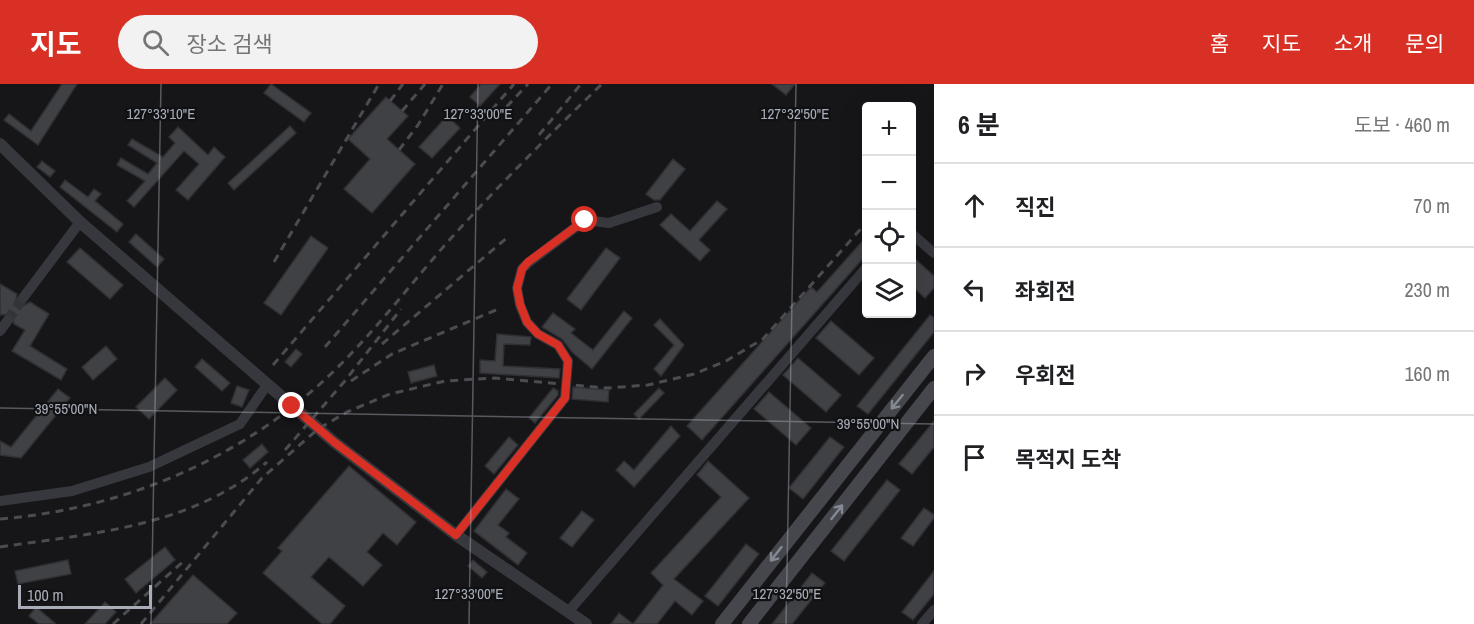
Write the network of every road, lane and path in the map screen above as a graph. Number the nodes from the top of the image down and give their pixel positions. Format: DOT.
graph roads {
  1 [pos="0,144"];
  2 [pos="657,207"];
  3 [pos="80,222"];
  4 [pos="916,237"];
  5 [pos="934,253"];
  6 [pos="862,274"];
  7 [pos="23,298"];
  8 [pos="8,320"];
  9 [pos="0,331"];
  10 [pos="934,356"];
  11 [pos="267,385"];
  12 [pos="934,388"];
  13 [pos="0,501"];
  14 [pos="456,535"];
  15 [pos="934,610"];
  16 [pos="568,612"];
  17 [pos="586,624"];
  18 [pos="722,624"];
  19 [pos="749,624"];
  20 [pos="922,624"];
  1 -- 3 [label="street"];
  2 -- 14 [label="street"];
  3 -- 7 [label="street"];
  3 -- 11 [label="street"];
  4 -- 5 [label="street"];
  6 -- 16 [label="street"];
  8 -- 9 [label="street"];
  10 -- 18 [label="main road, one-way"];
  11 -- 13 [label="street"];
  11 -- 14 [label="street"];
  19 -- 12 [label="main road, one-way"];
  14 -- 16 [label="street"];
  15 -- 20 [label="street"];
  16 -- 17 [label="street"];
}
